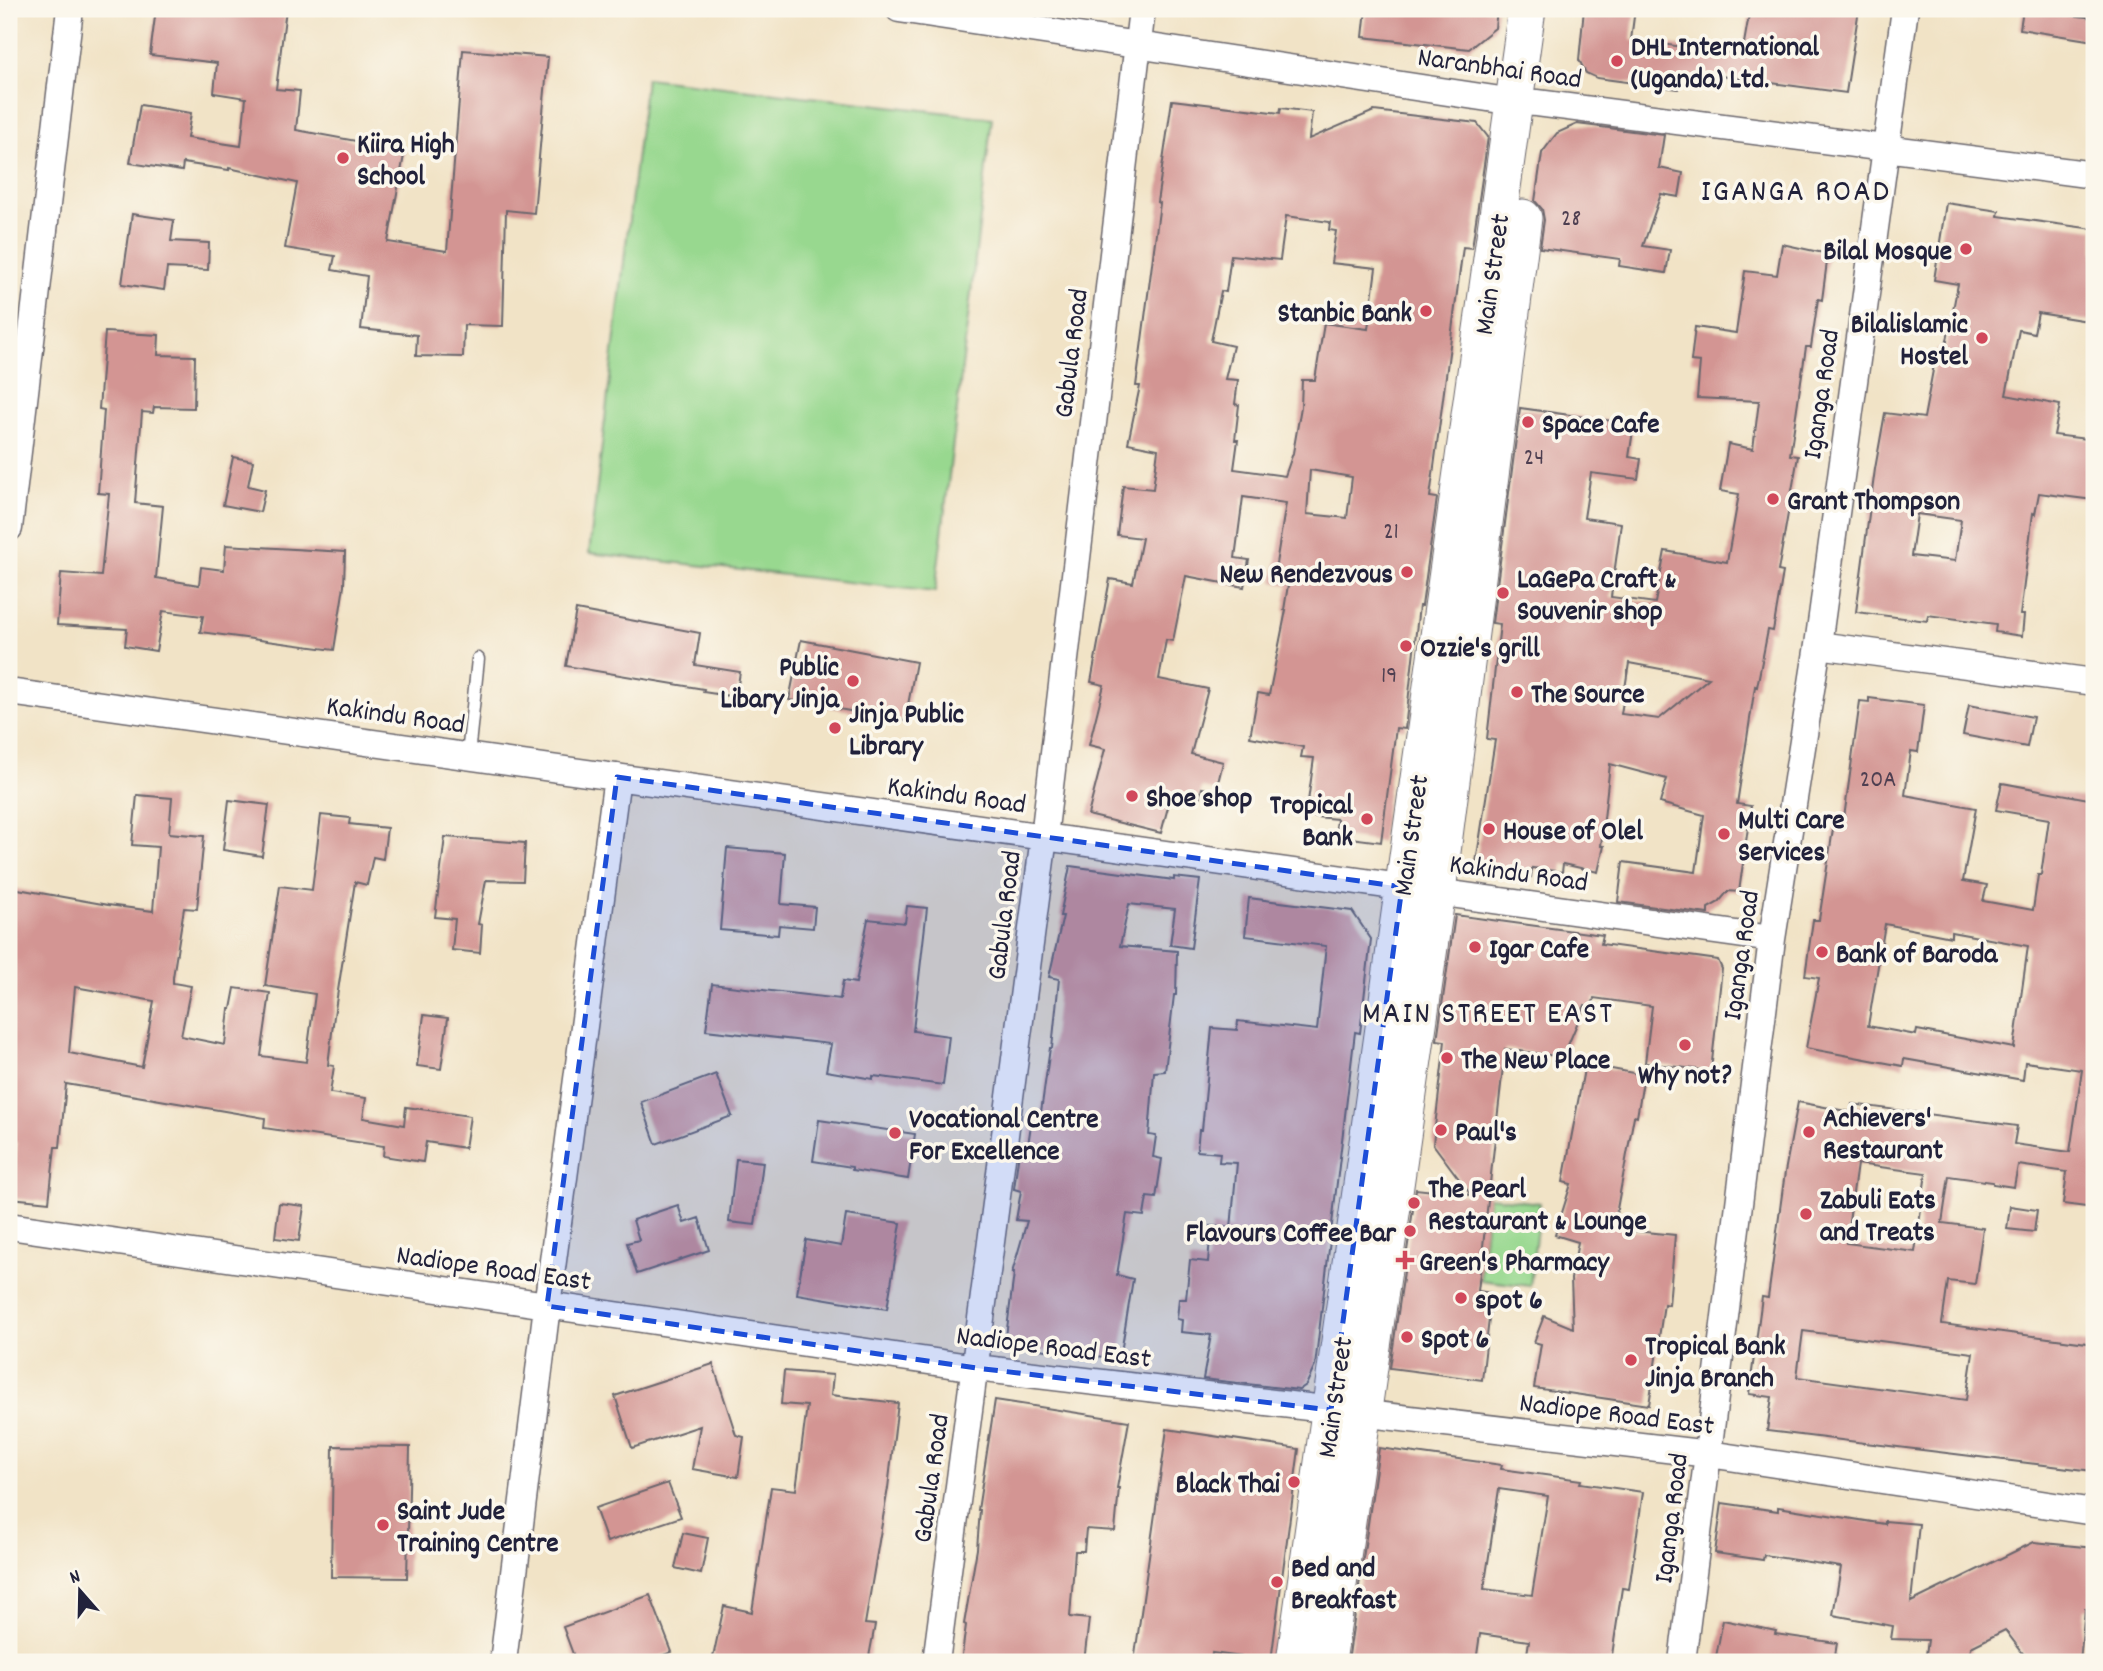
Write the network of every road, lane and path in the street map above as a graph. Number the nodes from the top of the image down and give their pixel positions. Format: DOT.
graph roads {
  1 [pos="70,9"];
  2 [pos="899,9"];
  3 [pos="1142,9"];
  4 [pos="1527,9"];
  5 [pos="1552,9"];
  6 [pos="1905,9"];
  7 [pos="1137,43"];
  8 [pos="1526,102"];
  9 [pos="1884,147"];
  10 [pos="2094,175"];
  11 [pos="9,528"];
  12 [pos="1818,645"];
  13 [pos="478,659"];
  14 [pos="2094,682"];
  15 [pos="9,692"];
  16 [pos="468,755"];
  17 [pos="617,777"];
  18 [pos="1044,837"];
  19 [pos="1420,889"];
  20 [pos="1772,939"];
  21 [pos="9,1226"];
  22 [pos="547,1306"];
  23 [pos="976,1368"];
  24 [pos="1348,1413"];
  25 [pos="1709,1454"];
  26 [pos="2094,1512"];
  27 [pos="503,1662"];
  28 [pos="936,1662"];
  29 [pos="1295,1662"];
  30 [pos="1327,1662"];
  31 [pos="1682,1662"];
  1 -- 11 [label="street"];
  2 -- 7 [label="street, Naranbhai Road"];
  3 -- 7 [label="street, Gabula Road"];
  4 -- 8 [label="street, Main Street"];
  5 -- 8 [label="street, Main Street"];
  6 -- 9 [label="street, Iganga Road"];
  7 -- 8 [label="street, Naranbhai Road"];
  7 -- 18 [label="street, Gabula Road"];
  8 -- 9 [label="street, Naranbhai Road"];
  8 -- 19 [label="street, Main Street"];
  9 -- 10 [label="street, Naranbhai Road"];
  9 -- 12 [label="street, Iganga Road"];
  12 -- 14 [label="street"];
  12 -- 20 [label="street, Iganga Road"];
  13 -- 16 [label="lane"];
  15 -- 16 [label="street, Kakindu Road"];
  16 -- 17 [label="street, Kakindu Road"];
  17 -- 18 [label="street, Kakindu Road"];
  17 -- 22 [label="street"];
  18 -- 19 [label="street, Kakindu Road"];
  18 -- 23 [label="street, Gabula Road"];
  19 -- 20 [label="street, Kakindu Road"];
  19 -- 24 [label="street, Main Street"];
  20 -- 25 [label="street, Iganga Road"];
  21 -- 22 [label="street, Nadiope Road East"];
  22 -- 23 [label="street, Nadiope Road East"];
  22 -- 27 [label="street"];
  23 -- 24 [label="street, Nadiope Road East"];
  23 -- 28 [label="street, Gabula Road"];
  24 -- 25 [label="street, Nadiope Road East"];
  24 -- 29 [label="street, Main Street"];
  24 -- 30 [label="street, Main Street"];
  25 -- 26 [label="street, Nadiope Road East"];
  25 -- 31 [label="street, Iganga Road"];
}
